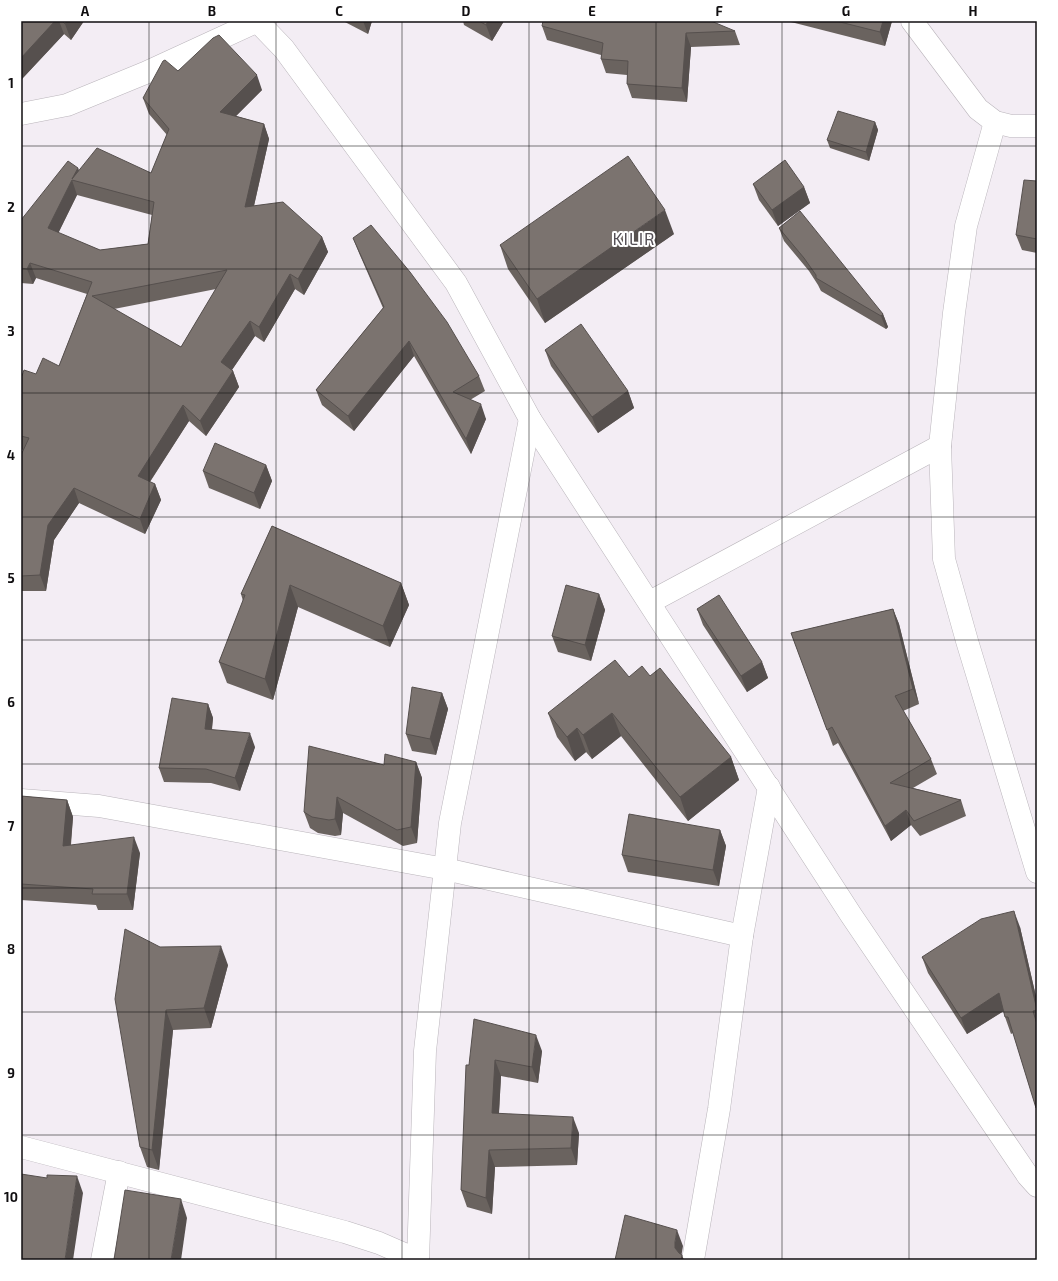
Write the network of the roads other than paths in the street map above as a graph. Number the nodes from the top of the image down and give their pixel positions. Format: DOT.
graph roads {
  1 [pos="258,21"];
  2 [pos="912,21"];
  3 [pos="21,114"];
  4 [pos="995,122"];
  5 [pos="1037,126"];
  6 [pos="530,419"];
  7 [pos="940,446"];
  8 [pos="650,602"];
  9 [pos="769,786"];
  10 [pos="21,800"];
  11 [pos="446,869"];
  12 [pos="1037,872"];
  13 [pos="742,936"];
  14 [pos="21,1147"];
  15 [pos="119,1172"];
  16 [pos="1037,1186"];
  17 [pos="102,1260"];
  18 [pos="418,1260"];
  19 [pos="693,1260"];
  1 -- 3 [label="street"];
  1 -- 6 [label="street"];
  2 -- 4 [label="street"];
  4 -- 5 [label="street"];
  4 -- 7 [label="street"];
  6 -- 8 [label="street"];
  6 -- 11 [label="street"];
  7 -- 8 [label="street"];
  7 -- 12 [label="street"];
  8 -- 9 [label="street"];
  9 -- 13 [label="street"];
  9 -- 16 [label="street"];
  10 -- 11 [label="street"];
  11 -- 13 [label="street"];
  11 -- 18 [label="street"];
  13 -- 19 [label="street"];
  14 -- 15 [label="street"];
  15 -- 17 [label="street"];
  15 -- 18 [label="street"];
}
